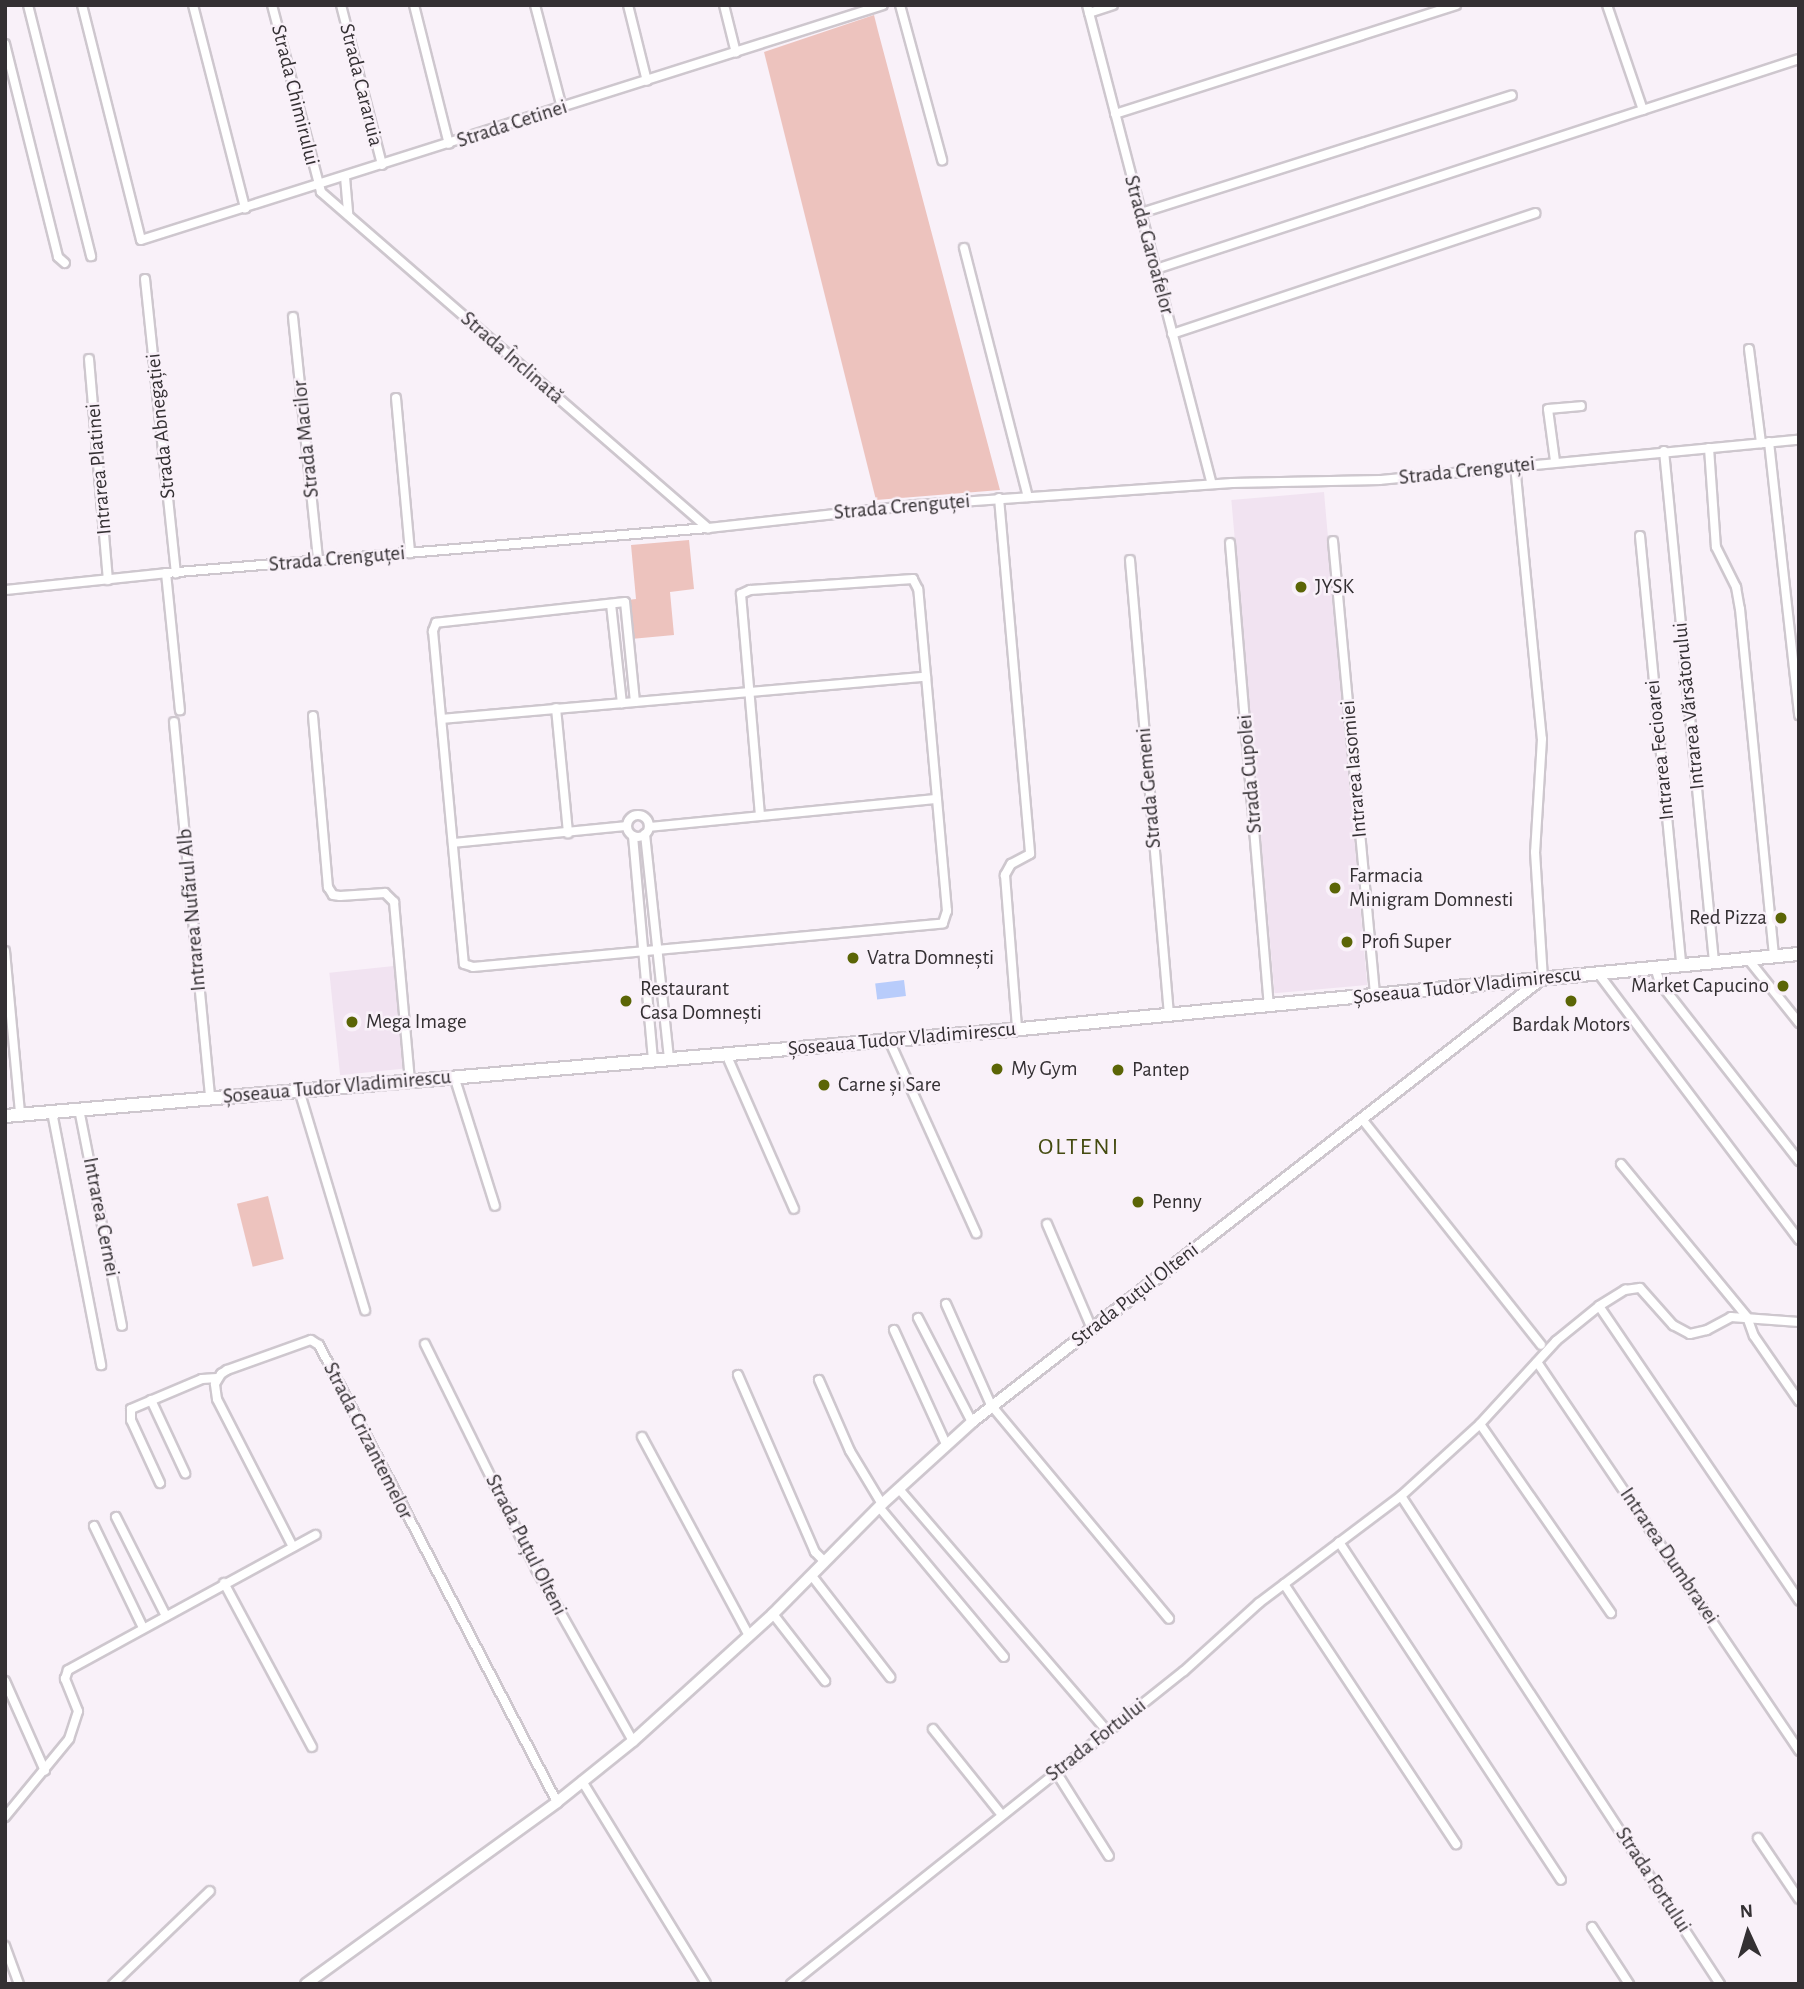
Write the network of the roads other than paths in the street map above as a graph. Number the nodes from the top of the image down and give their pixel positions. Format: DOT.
graph roads {
  1 [pos="28,5"];
  2 [pos="82,5"];
  3 [pos="193,5"];
  4 [pos="272,5"];
  5 [pos="341,5"];
  6 [pos="414,5"];
  7 [pos="535,5"];
  8 [pos="628,5"];
  9 [pos="724,5"];
  10 [pos="883,5"];
  11 [pos="900,5"];
  12 [pos="1113,5"];
  13 [pos="1456,5"];
  14 [pos="1607,5"];
  15 [pos="1088,9"];
  16 [pos="5,44"];
  17 [pos="736,54"];
  18 [pos="1799,59"];
  19 [pos="647,81"];
  20 [pos="1512,95"];
  21 [pos="562,108"];
  22 [pos="1643,110"];
  23 [pos="1115,114"];
  24 [pos="449,144"];
  25 [pos="942,160"];
  26 [pos="382,165"];
  27 [pos="345,177"];
  28 [pos="318,185"];
  29 [pos="245,208"];
  30 [pos="1141,213"];
  31 [pos="1535,213"];
  32 [pos="348,215"];
  33 [pos="964,248"];
  34 [pos="91,256"];
  35 [pos="65,263"];
  36 [pos="1156,270"];
  37 [pos="145,279"];
  38 [pos="293,317"];
  39 [pos="1172,334"];
  40 [pos="1749,349"];
  41 [pos="89,359"];
  42 [pos="396,398"];
  43 [pos="1581,406"];
  44 [pos="1799,440"];
  45 [pos="1765,442"];
  46 [pos="1709,447"];
  47 [pos="1664,451"];
  48 [pos="1555,461"];
  49 [pos="1515,466"];
  50 [pos="1212,484"];
  51 [pos="1028,497"];
  52 [pos="999,499"];
  53 [pos="708,528"];
  54 [pos="1640,536"];
  55 [pos="1333,541"];
  56 [pos="1230,543"];
  57 [pos="410,554"];
  58 [pos="1130,560"];
  59 [pos="318,561"];
  60 [pos="166,573"];
  61 [pos="176,573"];
  62 [pos="108,580"];
  63 [pos="5,590"];
  64 [pos="611,604"];
  65 [pos="926,677"];
  66 [pos="750,692"];
  67 [pos="635,702"];
  68 [pos="622,703"];
  69 [pos="556,708"];
  70 [pos="180,710"];
  71 [pos="1799,715"];
  72 [pos="313,716"];
  73 [pos="442,719"];
  74 [pos="174,722"];
  75 [pos="937,799"];
  76 [pos="760,814"];
  77 [pos="626,827"];
  78 [pos="647,830"];
  79 [pos="568,833"];
  80 [pos="634,836"];
  81 [pos="453,843"];
  82 [pos="652,893"];
  83 [pos="637,895"];
  84 [pos="658,950"];
  85 [pos="5,951"];
  86 [pos="643,951"];
  87 [pos="1799,954"];
  88 [pos="1774,957"];
  89 [pos="1748,959"];
  90 [pos="1714,962"];
  91 [pos="1681,965"];
  92 [pos="1655,967"];
  93 [pos="1598,973"];
  94 [pos="1543,978"];
  95 [pos="1375,996"];
  96 [pos="1269,1006"];
  97 [pos="1169,1015"];
  98 [pos="1799,1023"];
  99 [pos="1017,1029"];
  100 [pos="889,1040"];
  101 [pos="726,1054"];
  102 [pos="669,1059"];
  103 [pos="653,1060"];
  104 [pos="454,1076"];
  105 [pos="410,1080"];
  106 [pos="299,1090"];
  107 [pos="210,1098"];
  108 [pos="79,1109"];
  109 [pos="52,1112"];
  110 [pos="20,1114"];
  111 [pos="5,1115"];
  112 [pos="1362,1119"];
  113 [pos="1799,1161"];
  114 [pos="1621,1164"];
  115 [pos="495,1206"];
  116 [pos="794,1209"];
  117 [pos="1047,1224"];
  118 [pos="976,1233"];
  119 [pos="1799,1240"];
  120 [pos="946,1304"];
  121 [pos="1599,1306"];
  122 [pos="365,1310"];
  123 [pos="1747,1317"];
  124 [pos="918,1318"];
  125 [pos="1799,1322"];
  126 [pos="122,1326"];
  127 [pos="1092,1329"];
  128 [pos="894,1330"];
  129 [pos="425,1344"];
  130 [pos="1541,1345"];
  131 [pos="1537,1362"];
  132 [pos="101,1365"];
  133 [pos="738,1375"];
  134 [pos="217,1378"];
  135 [pos="819,1380"];
  136 [pos="151,1400"];
  137 [pos="1799,1401"];
  138 [pos="991,1405"];
  139 [pos="972,1422"];
  140 [pos="1480,1424"];
  141 [pos="642,1437"];
  142 [pos="946,1444"];
  143 [pos="185,1474"];
  144 [pos="160,1483"];
  145 [pos="899,1489"];
  146 [pos="1401,1496"];
  147 [pos="881,1506"];
  148 [pos="116,1517"];
  149 [pos="94,1526"];
  150 [pos="316,1535"];
  151 [pos="1339,1542"];
  152 [pos="293,1547"];
  153 [pos="825,1562"];
  154 [pos="812,1576"];
  155 [pos="224,1583"];
  156 [pos="1284,1584"];
  157 [pos="1799,1600"];
  158 [pos="1611,1613"];
  159 [pos="773,1614"];
  160 [pos="166,1616"];
  161 [pos="1169,1619"];
  162 [pos="143,1629"];
  163 [pos="749,1636"];
  164 [pos="1004,1657"];
  165 [pos="890,1677"];
  166 [pos="5,1681"];
  167 [pos="825,1681"];
  168 [pos="933,1729"];
  169 [pos="1107,1731"];
  170 [pos="634,1741"];
  171 [pos="312,1747"];
  172 [pos="1799,1751"];
  173 [pos="46,1770"];
  174 [pos="1056,1772"];
  175 [pos="582,1782"];
  176 [pos="557,1802"];
  177 [pos="1002,1815"];
  178 [pos="5,1817"];
  179 [pos="1758,1838"];
  180 [pos="1456,1844"];
  181 [pos="1109,1856"];
  182 [pos="1561,1880"];
  183 [pos="210,1891"];
  184 [pos="1799,1899"];
  185 [pos="1592,1927"];
  186 [pos="5,1946"];
  187 [pos="706,1983"];
  188 [pos="19,1984"];
  189 [pos="113,1984"];
  190 [pos="306,1984"];
  191 [pos="791,1984"];
  192 [pos="1629,1984"];
  193 [pos="1720,1984"];
  1 -- 34 [label="street"];
  2 -- 29 [label="street, Strada Cetinei"];
  3 -- 29 [label="street"];
  4 -- 28 [label="street, Strada Chimirului"];
  5 -- 26 [label="street, Strada Cararuia"];
  6 -- 24 [label="street"];
  7 -- 21 [label="street"];
  8 -- 19 [label="street"];
  9 -- 17 [label="street"];
  10 -- 17 [label="street, Strada Cetinei"];
  11 -- 25 [label="street"];
  12 -- 15 [label="street"];
  13 -- 23 [label="street"];
  14 -- 22 [label="street"];
  15 -- 23 [label="street, Strada Garoafelor"];
  16 -- 35 [label="street"];
  17 -- 19 [label="street, Strada Cetinei"];
  18 -- 22 [label="street"];
  19 -- 21 [label="street, Strada Cetinei"];
  20 -- 30 [label="street"];
  21 -- 24 [label="street, Strada Cetinei"];
  22 -- 36 [label="street"];
  23 -- 30 [label="street, Strada Garoafelor"];
  24 -- 26 [label="street, Strada Cetinei"];
  26 -- 27 [label="street, Strada Cetinei"];
  27 -- 28 [label="street, Strada Cetinei"];
  27 -- 32 [label="street"];
  28 -- 29 [label="street, Strada Cetinei"];
  28 -- 32 [label="street, Strada Înclinată"];
  30 -- 36 [label="street, Strada Garoafelor"];
  31 -- 39 [label="street"];
  32 -- 53 [label="street, Strada Înclinată"];
  33 -- 51 [label="street"];
  36 -- 39 [label="street, Strada Garoafelor"];
  37 -- 61 [label="street, Strada Abnegației"];
  38 -- 59 [label="street, Strada Macilor"];
  39 -- 50 [label="street, Strada Garoafelor"];
  40 -- 45 [label="street"];
  41 -- 62 [label="street, Intrarea Platinei"];
  42 -- 57 [label="street"];
  43 -- 48 [label="street"];
  44 -- 45 [label="street, Strada Crenguței"];
  45 -- 46 [label="street, Strada Crenguței"];
  45 -- 71 [label="street"];
  46 -- 47 [label="street, Strada Crenguței"];
  46 -- 88 [label="street"];
  47 -- 48 [label="street, Strada Crenguței"];
  47 -- 90 [label="street, Intrarea Vărsătorului"];
  48 -- 49 [label="street, Strada Crenguței"];
  49 -- 50 [label="street, Strada Crenguței"];
  49 -- 94 [label="street"];
  50 -- 51 [label="street, Strada Crenguței"];
  51 -- 52 [label="street, Strada Crenguței"];
  52 -- 53 [label="street, Strada Crenguței"];
  52 -- 99 [label="street"];
  53 -- 57 [label="street, Strada Crenguței"];
  54 -- 91 [label="street, Intrarea Fecioarei"];
  55 -- 95 [label="street, Intrarea Iasomiei"];
  56 -- 96 [label="street, Strada Cupolei"];
  57 -- 59 [label="street, Strada Crenguței"];
  58 -- 97 [label="street, Strada Gemeni"];
  59 -- 61 [label="street, Strada Crenguței"];
  60 -- 61 [label="street, Strada Crenguței"];
  60 -- 62 [label="street, Strada Crenguței"];
  60 -- 70 [label="street"];
  62 -- 63 [label="street, Strada Crenguței"];
  64 -- 67 [label="street"];
  64 -- 68 [label="street"];
  64 -- 73 [label="street"];
  65 -- 66 [label="street"];
  65 -- 66 [label="street"];
  65 -- 75 [label="street"];
  66 -- 67 [label="street"];
  66 -- 76 [label="street"];
  67 -- 68 [label="street"];
  68 -- 69 [label="street"];
  69 -- 73 [label="street"];
  69 -- 79 [label="street"];
  72 -- 105 [label="street"];
  73 -- 81 [label="street"];
  74 -- 107 [label="street, Intrarea Nufărul Alb"];
  75 -- 76 [label="street"];
  75 -- 84 [label="street"];
  76 -- 78 [label="street"];
  77 -- 78 [label="street"];
  77 -- 79 [label="street"];
  77 -- 80 [label="street"];
  78 -- 80 [label="street"];
  78 -- 82 [label="street"];
  79 -- 81 [label="street"];
  80 -- 83 [label="street"];
  81 -- 86 [label="street"];
  82 -- 83 [label="street"];
  82 -- 84 [label="street"];
  83 -- 86 [label="street"];
  84 -- 86 [label="street"];
  84 -- 102 [label="street"];
  85 -- 110 [label="street"];
  86 -- 103 [label="street"];
  87 -- 88 [label="main road, Șoseaua Tudor Vladimirescu"];
  88 -- 89 [label="main road, Șoseaua Tudor Vladimirescu"];
  89 -- 90 [label="main road, Șoseaua Tudor Vladimirescu"];
  89 -- 98 [label="street"];
  90 -- 91 [label="main road, Șoseaua Tudor Vladimirescu"];
  91 -- 92 [label="main road, Șoseaua Tudor Vladimirescu"];
  92 -- 93 [label="main road, Șoseaua Tudor Vladimirescu"];
  92 -- 113 [label="street"];
  93 -- 94 [label="main road, Șoseaua Tudor Vladimirescu"];
  93 -- 119 [label="street"];
  94 -- 95 [label="main road, Șoseaua Tudor Vladimirescu"];
  94 -- 112 [label="street, Strada Puțul Olteni"];
  95 -- 96 [label="main road, Șoseaua Tudor Vladimirescu"];
  96 -- 97 [label="main road, Șoseaua Tudor Vladimirescu"];
  97 -- 99 [label="main road, Șoseaua Tudor Vladimirescu"];
  99 -- 100 [label="main road, Șoseaua Tudor Vladimirescu"];
  100 -- 101 [label="main road, Șoseaua Tudor Vladimirescu"];
  100 -- 118 [label="street"];
  101 -- 102 [label="main road, Șoseaua Tudor Vladimirescu"];
  101 -- 116 [label="street"];
  102 -- 103 [label="main road, Șoseaua Tudor Vladimirescu"];
  103 -- 104 [label="main road, Șoseaua Tudor Vladimirescu"];
  104 -- 105 [label="main road, Șoseaua Tudor Vladimirescu"];
  104 -- 115 [label="street"];
  105 -- 106 [label="main road, Șoseaua Tudor Vladimirescu"];
  106 -- 107 [label="main road, Șoseaua Tudor Vladimirescu"];
  106 -- 122 [label="street"];
  107 -- 108 [label="main road, Șoseaua Tudor Vladimirescu"];
  108 -- 109 [label="main road, Șoseaua Tudor Vladimirescu"];
  108 -- 126 [label="street, Intrarea Cernei"];
  109 -- 110 [label="main road, Șoseaua Tudor Vladimirescu"];
  109 -- 132 [label="street"];
  110 -- 111 [label="main road, Șoseaua Tudor Vladimirescu"];
  112 -- 127 [label="street, Strada Puțul Olteni"];
  112 -- 130 [label="street"];
  114 -- 123 [label="street"];
  117 -- 127 [label="street"];
  120 -- 138 [label="street"];
  121 -- 123 [label="street, Strada Fortului"];
  121 -- 131 [label="street, Strada Fortului"];
  121 -- 157 [label="street"];
  123 -- 125 [label="street, Strada Fortului"];
  123 -- 137 [label="street"];
  124 -- 139 [label="street"];
  127 -- 138 [label="street, Strada Puțul Olteni"];
  128 -- 142 [label="street"];
  129 -- 170 [label="street, Strada Puțul Olteni"];
  131 -- 140 [label="street, Strada Fortului"];
  131 -- 172 [label="street, Intrarea Dumbravei"];
  133 -- 153 [label="street"];
  134 -- 136 [label="street, Strada Crizantemelor"];
  134 -- 152 [label="street"];
  134 -- 176 [label="street, Strada Crizantemelor"];
  135 -- 147 [label="street"];
  136 -- 143 [label="street"];
  136 -- 144 [label="street"];
  138 -- 139 [label="street, Strada Puțul Olteni"];
  138 -- 161 [label="street"];
  139 -- 142 [label="street, Strada Puțul Olteni"];
  140 -- 146 [label="street, Strada Fortului"];
  140 -- 158 [label="street"];
  141 -- 163 [label="street"];
  142 -- 145 [label="street, Strada Puțul Olteni"];
  145 -- 147 [label="street, Strada Puțul Olteni"];
  145 -- 169 [label="street"];
  146 -- 151 [label="street, Strada Fortului"];
  146 -- 193 [label="street, Strada Fortului"];
  147 -- 153 [label="street, Strada Puțul Olteni"];
  147 -- 164 [label="street"];
  148 -- 160 [label="street"];
  149 -- 162 [label="street"];
  150 -- 152 [label="street"];
  151 -- 156 [label="street, Strada Fortului"];
  151 -- 182 [label="street"];
  152 -- 155 [label="street"];
  153 -- 154 [label="street, Strada Puțul Olteni"];
  154 -- 159 [label="street, Strada Puțul Olteni"];
  154 -- 165 [label="street"];
  155 -- 160 [label="street"];
  155 -- 171 [label="street"];
  156 -- 169 [label="street, Strada Fortului"];
  156 -- 180 [label="street"];
  159 -- 163 [label="street, Strada Puțul Olteni"];
  159 -- 167 [label="street"];
  160 -- 162 [label="street"];
  162 -- 173 [label="street"];
  163 -- 170 [label="street, Strada Puțul Olteni"];
  166 -- 173 [label="street"];
  168 -- 177 [label="street"];
  169 -- 174 [label="street, Strada Fortului"];
  170 -- 175 [label="street, Strada Puțul Olteni"];
  173 -- 178 [label="street"];
  174 -- 177 [label="street, Strada Fortului"];
  174 -- 181 [label="street"];
  175 -- 176 [label="street, Strada Puțul Olteni"];
  175 -- 187 [label="street"];
  176 -- 190 [label="street, Strada Puțul Olteni"];
  177 -- 191 [label="street, Strada Fortului"];
  179 -- 184 [label="street"];
  183 -- 189 [label="street"];
  185 -- 192 [label="street"];
  186 -- 188 [label="street"];
}
